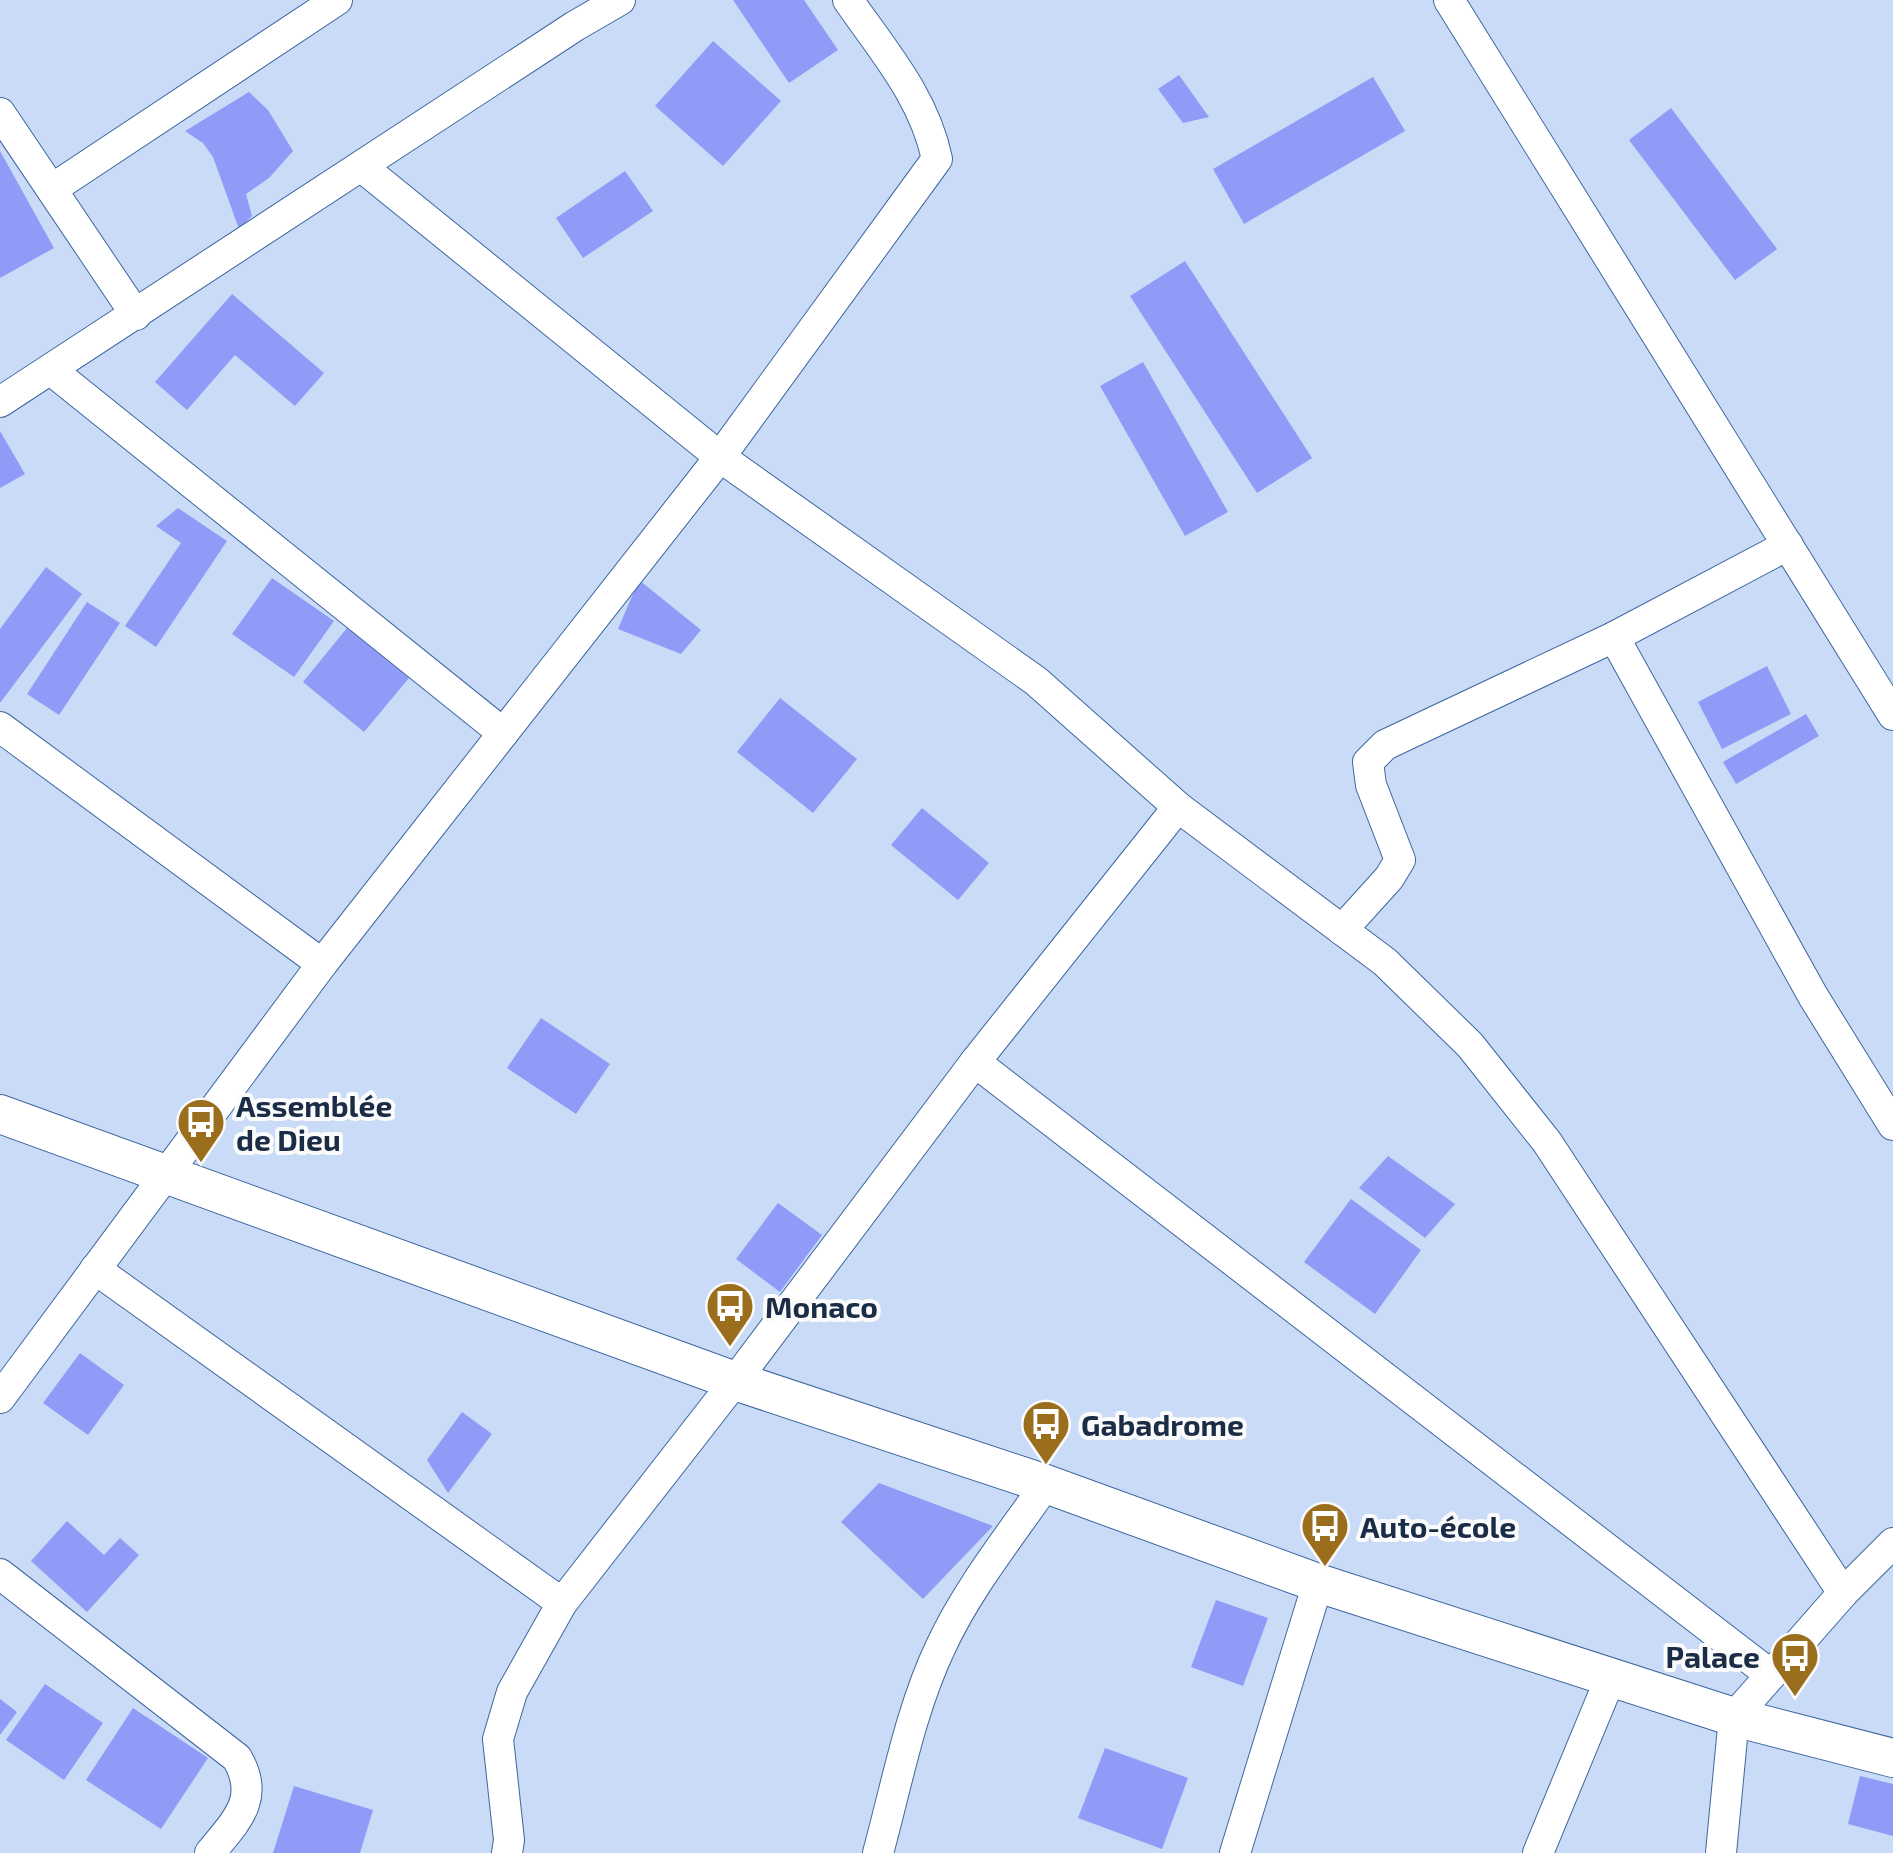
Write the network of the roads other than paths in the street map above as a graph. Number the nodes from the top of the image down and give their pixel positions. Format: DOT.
graph roads {
  1 [pos="337,0"];
  2 [pos="620,0"];
  3 [pos="848,0"];
  4 [pos="1450,0"];
  5 [pos="0,113"];
  6 [pos="362,167"];
  7 [pos="52,188"];
  8 [pos="136,315"];
  9 [pos="51,370"];
  10 [pos="0,402"];
  11 [pos="720,457"];
  12 [pos="1788,546"];
  13 [pos="1614,637"];
  14 [pos="1893,715"];
  15 [pos="0,728"];
  16 [pos="503,733"];
  17 [pos="1178,807"];
  18 [pos="1342,930"];
  19 [pos="322,964"];
  20 [pos="974,1062"];
  21 [pos="0,1114"];
  22 [pos="1893,1124"];
  23 [pos="166,1174"];
  24 [pos="95,1268"];
  25 [pos="735,1381"];
  26 [pos="0,1398"];
  27 [pos="1046,1484"];
  28 [pos="1893,1543"];
  29 [pos="0,1574"];
  30 [pos="1318,1583"];
  31 [pos="1843,1593"];
  32 [pos="562,1603"];
  33 [pos="1771,1675"];
  34 [pos="1610,1679"];
  35 [pos="1734,1717"];
  36 [pos="1893,1758"];
  37 [pos="210,1853"];
  38 [pos="507,1853"];
  39 [pos="878,1853"];
  40 [pos="1235,1853"];
  41 [pos="1538,1853"];
  42 [pos="1721,1853"];
  1 -- 7 [label="street"];
  2 -- 6 [label="street"];
  3 -- 11 [label="street"];
  4 -- 12 [label="street"];
  5 -- 7 [label="street"];
  6 -- 8 [label="street"];
  6 -- 11 [label="street"];
  7 -- 8 [label="street"];
  8 -- 9 [label="street"];
  9 -- 10 [label="street"];
  9 -- 16 [label="street"];
  11 -- 16 [label="street"];
  11 -- 17 [label="street"];
  12 -- 13 [label="street"];
  12 -- 14 [label="street"];
  13 -- 18 [label="street"];
  13 -- 22 [label="street"];
  15 -- 19 [label="street"];
  16 -- 19 [label="street"];
  17 -- 18 [label="street"];
  17 -- 20 [label="street"];
  18 -- 31 [label="street"];
  19 -- 23 [label="street"];
  20 -- 25 [label="street"];
  20 -- 33 [label="street"];
  21 -- 23 [label="street"];
  23 -- 24 [label="street"];
  23 -- 25 [label="street"];
  24 -- 26 [label="street"];
  24 -- 32 [label="street"];
  25 -- 27 [label="street"];
  25 -- 32 [label="street"];
  27 -- 30 [label="street"];
  27 -- 39 [label="street"];
  28 -- 31 [label="street"];
  29 -- 37 [label="street"];
  30 -- 34 [label="street"];
  30 -- 40 [label="street"];
  31 -- 33 [label="street"];
  32 -- 38 [label="street"];
  33 -- 35 [label="street"];
  34 -- 35 [label="street"];
  34 -- 41 [label="street"];
  35 -- 36 [label="street"];
  35 -- 42 [label="street"];
}
